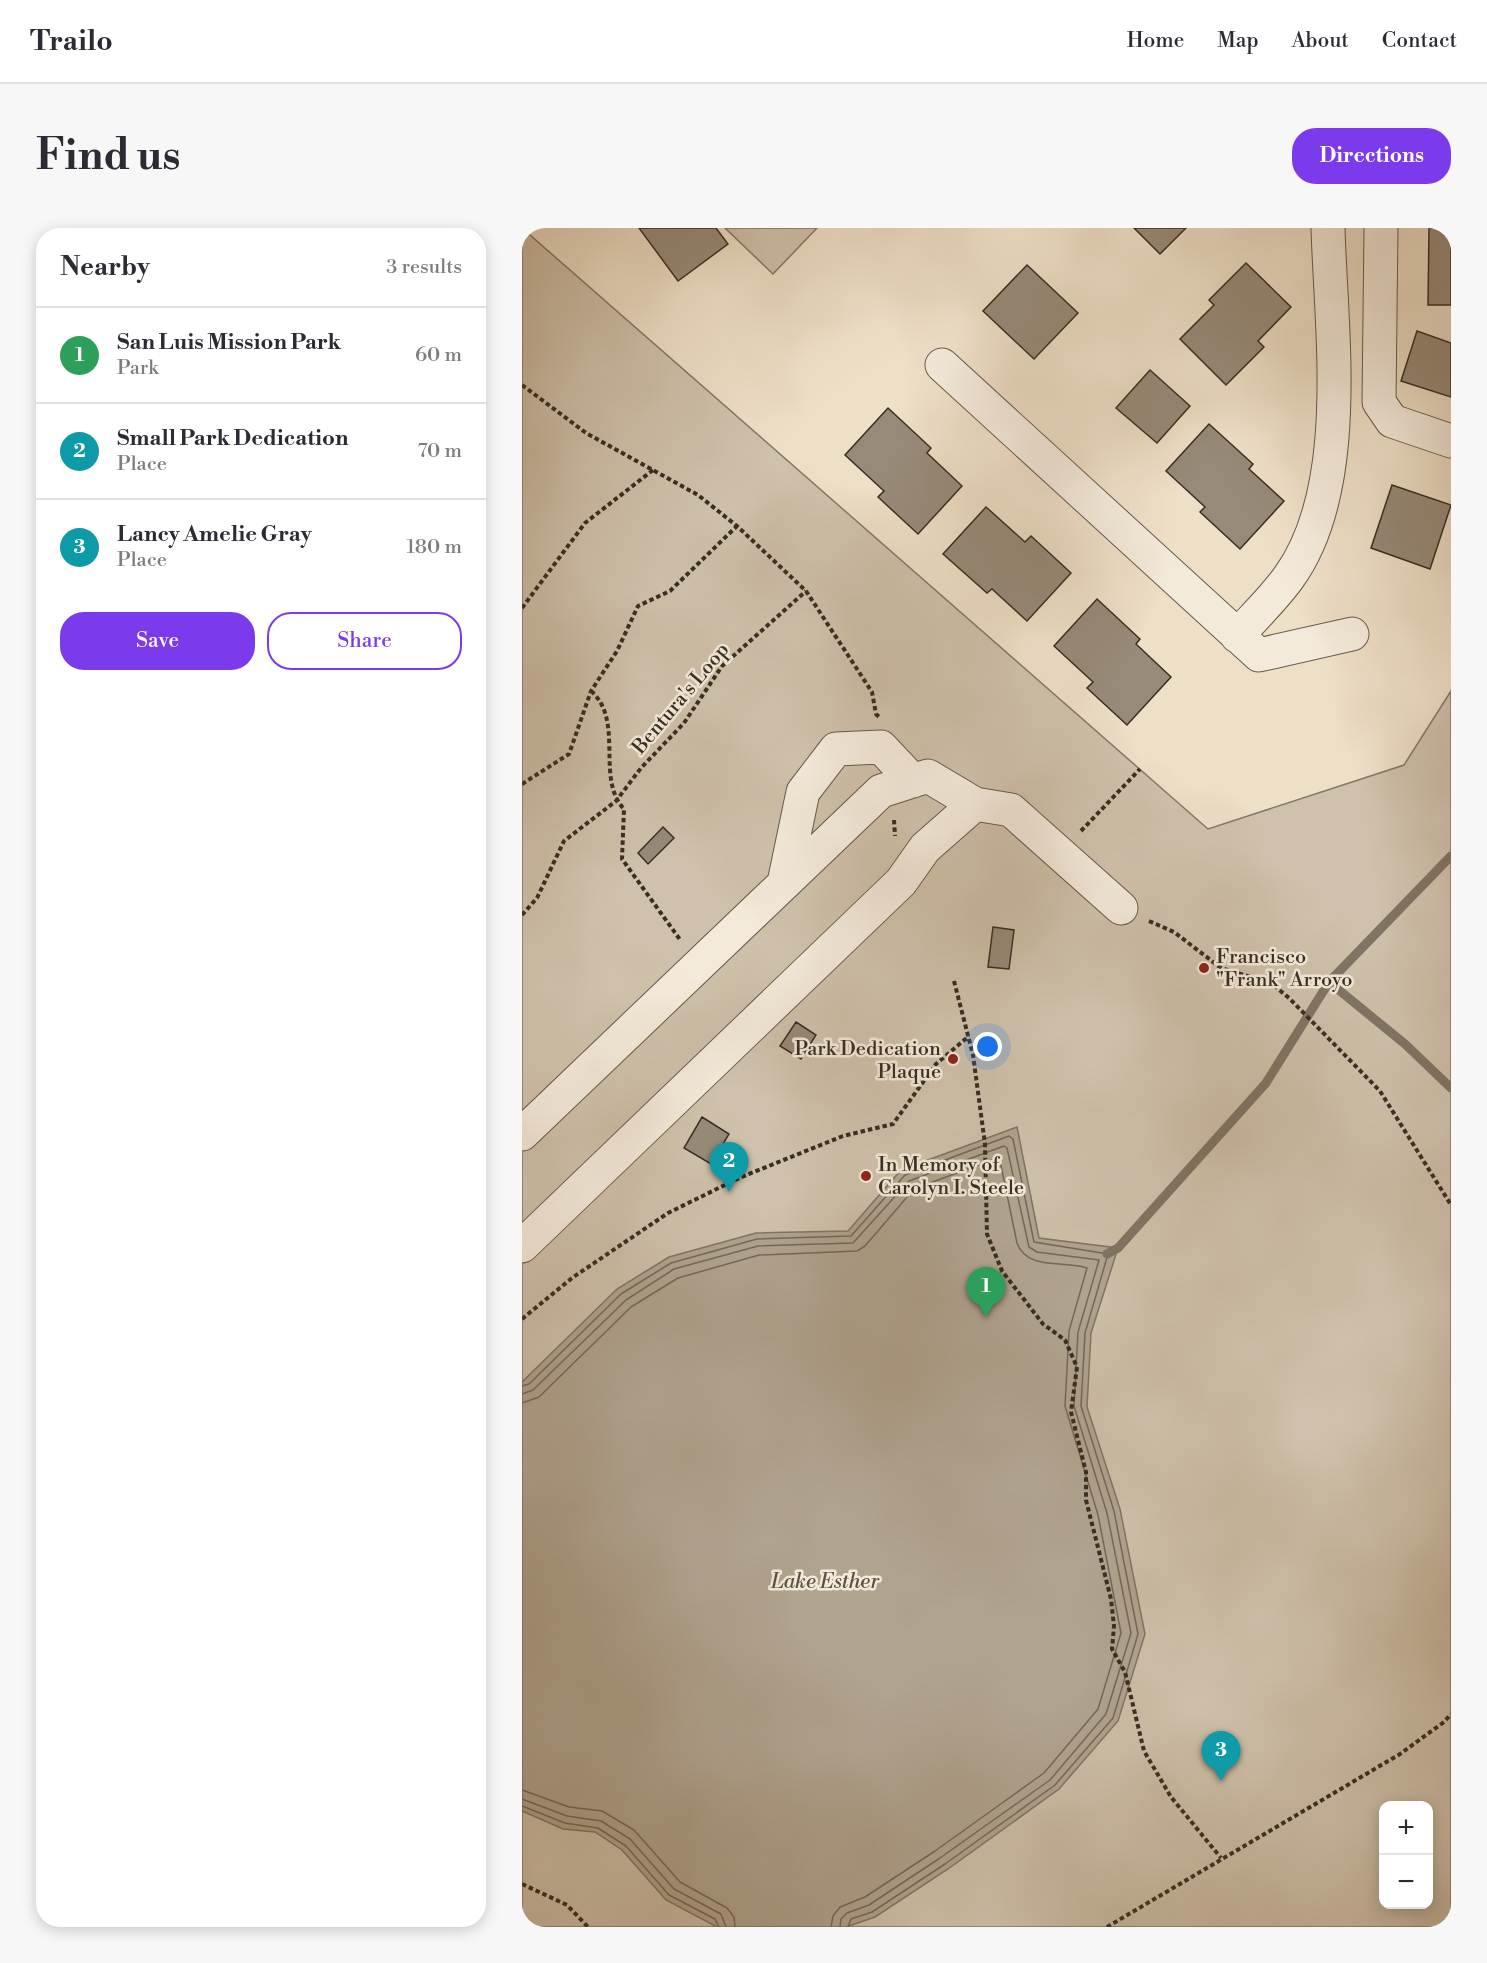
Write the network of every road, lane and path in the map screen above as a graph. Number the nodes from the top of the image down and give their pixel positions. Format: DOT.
graph roads {
  1 [pos="1304,228"];
  2 [pos="1382,228"];
  3 [pos="1328,241"];
  4 [pos="942,365"];
  5 [pos="522,385"];
  6 [pos="1451,441"];
  7 [pos="653,470"];
  8 [pos="738,526"];
  9 [pos="806,591"];
  10 [pos="522,608"];
  11 [pos="1352,634"];
  12 [pos="1237,636"];
  13 [pos="591,691"];
  14 [pos="876,714"];
  15 [pos="884,721"];
  16 [pos="875,724"];
  17 [pos="1140,770"];
  18 [pos="913,781"];
  19 [pos="522,784"];
  20 [pos="616,801"];
  21 [pos="975,804"];
  22 [pos="1059,853"];
  23 [pos="784,883"];
  24 [pos="1121,908"];
  25 [pos="522,915"];
  26 [pos="685,943"];
  27 [pos="954,981"];
  28 [pos="969,1036"];
  29 [pos="522,1134"];
  30 [pos="1451,1205"];
  31 [pos="522,1246"];
  32 [pos="522,1319"];
  33 [pos="1451,1714"];
  34 [pos="1221,1858"];
  35 [pos="522,1884"];
  36 [pos="588,1927"];
  37 [pos="1107,1927"];
  1 -- 3 [label="lane"];
  2 -- 6 [label="lane"];
  3 -- 12 [label="lane"];
  4 -- 12 [label="lane"];
  5 -- 7 [label="path"];
  7 -- 8 [label="path"];
  7 -- 10 [label="path"];
  8 -- 9 [label="path"];
  8 -- 13 [label="path"];
  9 -- 14 [label="path"];
  9 -- 20 [label="path, Bentura's Loop"];
  11 -- 12 [label="lane"];
  13 -- 19 [label="path"];
  13 -- 20 [label="path"];
  14 -- 15 [label="path"];
  14 -- 16 [label="path"];
  17 -- 22 [label="path"];
  18 -- 21 [label="lane"];
  18 -- 23 [label="lane"];
  18 -- 23 [label="lane"];
  20 -- 25 [label="path, Bentura's Loop"];
  20 -- 26 [label="path"];
  21 -- 22 [label="lane"];
  21 -- 31 [label="lane"];
  22 -- 24 [label="lane"];
  23 -- 29 [label="lane"];
  24 -- 30 [label="path"];
  27 -- 28 [label="path"];
  28 -- 32 [label="path"];
  28 -- 34 [label="path"];
  33 -- 34 [label="path"];
  34 -- 37 [label="path"];
  35 -- 36 [label="path"];
}
